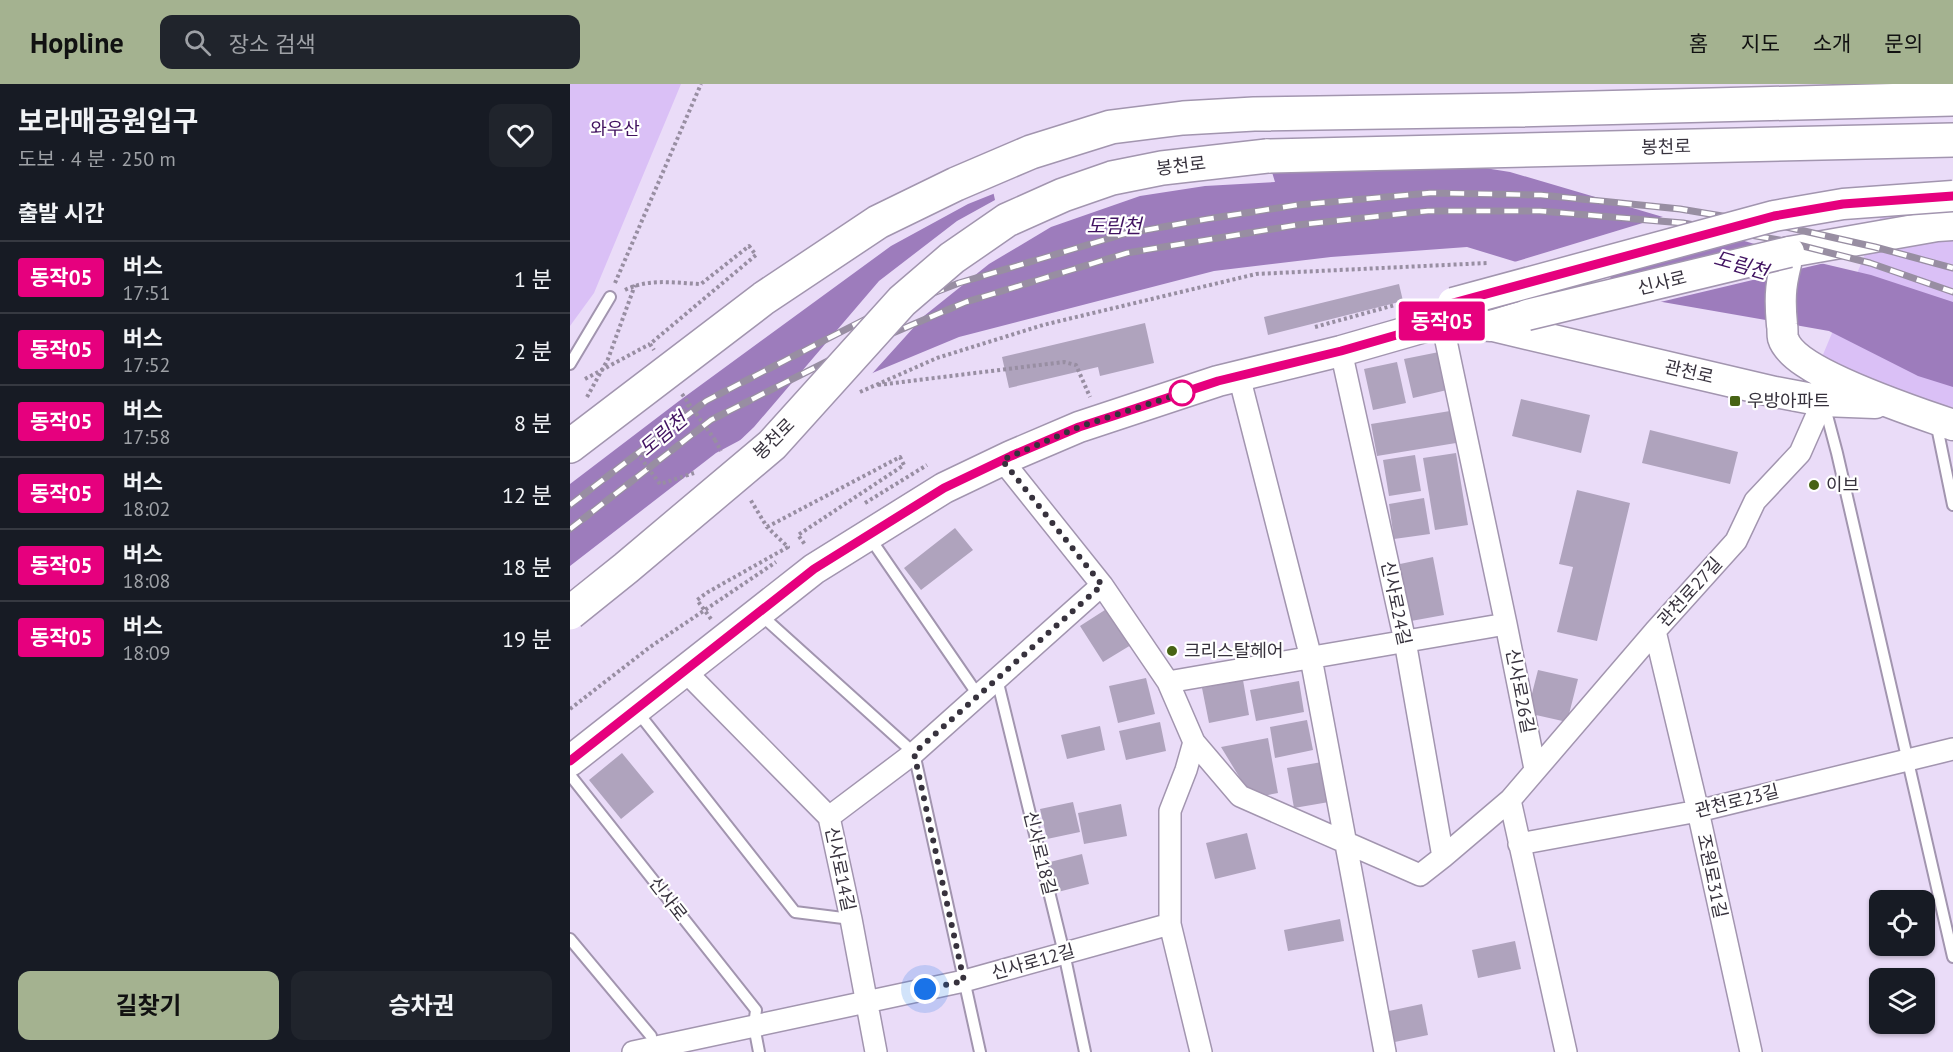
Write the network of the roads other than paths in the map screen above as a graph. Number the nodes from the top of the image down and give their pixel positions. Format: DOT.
graph roads {
  1 [pos="1953,99"];
  2 [pos="1953,140"];
  3 [pos="1953,196"];
  4 [pos="1953,225"];
  5 [pos="1789,252"];
  6 [pos="610,297"];
  7 [pos="1447,313"];
  8 [pos="1491,326"];
  9 [pos="1341,351"];
  10 [pos="570,364"];
  11 [pos="1239,376"];
  12 [pos="1823,401"];
  13 [pos="1890,404"];
  14 [pos="1944,422"];
  15 [pos="570,446"];
  16 [pos="1002,460"];
  17 [pos="1953,505"];
  18 [pos="868,535"];
  19 [pos="1102,585"];
  20 [pos="570,613"];
  21 [pos="759,613"];
  22 [pos="1506,624"];
  23 [pos="1655,631"];
  24 [pos="1405,641"];
  25 [pos="1311,658"];
  26 [pos="685,670"];
  27 [pos="997,678"];
  28 [pos="1168,682"];
  29 [pos="978,695"];
  30 [pos="636,710"];
  31 [pos="1194,742"];
  32 [pos="1953,749"];
  33 [pos="914,753"];
  34 [pos="1907,759"];
  35 [pos="570,761"];
  36 [pos="1535,769"];
  37 [pos="570,775"];
  38 [pos="1510,800"];
  39 [pos="1698,811"];
  40 [pos="829,817"];
  41 [pos="1344,842"];
  42 [pos="1519,844"];
  43 [pos="1443,857"];
  44 [pos="851,920"];
  45 [pos="1170,924"];
  46 [pos="1950,935"];
  47 [pos="570,939"];
  48 [pos="1064,953"];
  49 [pos="1953,957"];
  50 [pos="964,981"];
  51 [pos="866,1001"];
  52 [pos="754,1026"];
  53 [pos="646,1051"];
  54 [pos="759,1052"];
  55 [pos="876,1052"];
  56 [pos="980,1052"];
  57 [pos="1085,1052"];
  58 [pos="1201,1052"];
  59 [pos="1385,1052"];
  60 [pos="1566,1052"];
  61 [pos="1750,1052"];
  1 -- 15 [label="main road"];
  2 -- 20 [label="main road, 봉천로, bridge"];
  3 -- 7 [label="main road, 신사로, bridge"];
  4 -- 5 [label="main road, 신사로"];
  5 -- 8 [label="main road, 신사로, bridge"];
  5 -- 13 [label="main road, 관천로"];
  6 -- 10 [label="lane"];
  7 -- 8 [label="main road, 신사로"];
  7 -- 9 [label="main road, 신사로"];
  7 -- 22 [label="street, 신사로26길"];
  8 -- 12 [label="main road, 관천로"];
  9 -- 11 [label="main road, 신사로"];
  9 -- 24 [label="street, 신사로24길"];
  11 -- 16 [label="main road, 신사로"];
  11 -- 25 [label="street"];
  12 -- 13 [label="main road, 관천로"];
  12 -- 23 [label="street, 관천로27길"];
  12 -- 34 [label="lane"];
  13 -- 14 [label="main road, 관천로"];
  14 -- 17 [label="lane, 관천로"];
  16 -- 18 [label="main road, 신사로"];
  16 -- 19 [label="street"];
  18 -- 21 [label="main road, 신사로"];
  18 -- 29 [label="lane"];
  19 -- 27 [label="street"];
  19 -- 28 [label="street"];
  21 -- 26 [label="main road, 신사로"];
  21 -- 33 [label="lane"];
  22 -- 24 [label="street"];
  22 -- 36 [label="street, 신사로26길"];
  23 -- 36 [label="street, 관천로27길"];
  23 -- 39 [label="street, 조원로31길"];
  24 -- 25 [label="street"];
  24 -- 43 [label="street, 신사로24길"];
  25 -- 28 [label="street"];
  25 -- 41 [label="street"];
  26 -- 30 [label="main road, 신사로"];
  26 -- 40 [label="street, 신사로14길"];
  27 -- 29 [label="street"];
  27 -- 48 [label="lane, 신사로18길"];
  28 -- 31 [label="street"];
  29 -- 33 [label="street"];
  30 -- 35 [label="main road, 신사로"];
  30 -- 44 [label="lane"];
  31 -- 41 [label="street"];
  31 -- 45 [label="street"];
  32 -- 34 [label="street, 관천로23길"];
  33 -- 40 [label="street"];
  33 -- 50 [label="lane"];
  34 -- 39 [label="street, 관천로23길"];
  34 -- 46 [label="lane"];
  36 -- 38 [label="street"];
  37 -- 52 [label="lane, 신사로"];
  38 -- 42 [label="street"];
  38 -- 43 [label="street"];
  39 -- 42 [label="street, 관천로23길"];
  39 -- 61 [label="street, 조원로31길"];
  40 -- 44 [label="street, 신사로14길"];
  41 -- 43 [label="street"];
  41 -- 59 [label="street"];
  42 -- 60 [label="street"];
  44 -- 51 [label="street, 신사로14길"];
  45 -- 48 [label="street, 신사로12길"];
  45 -- 58 [label="street"];
  46 -- 49 [label="lane"];
  47 -- 53 [label="lane"];
  48 -- 50 [label="street, 신사로12길"];
  48 -- 57 [label="lane, 신사로18길"];
  50 -- 51 [label="street, 신사로12길"];
  50 -- 56 [label="lane"];
  51 -- 52 [label="street, 신사로12길"];
  51 -- 55 [label="street, 신사로14길"];
  52 -- 53 [label="street, 신사로12길"];
  52 -- 54 [label="lane"];
}
